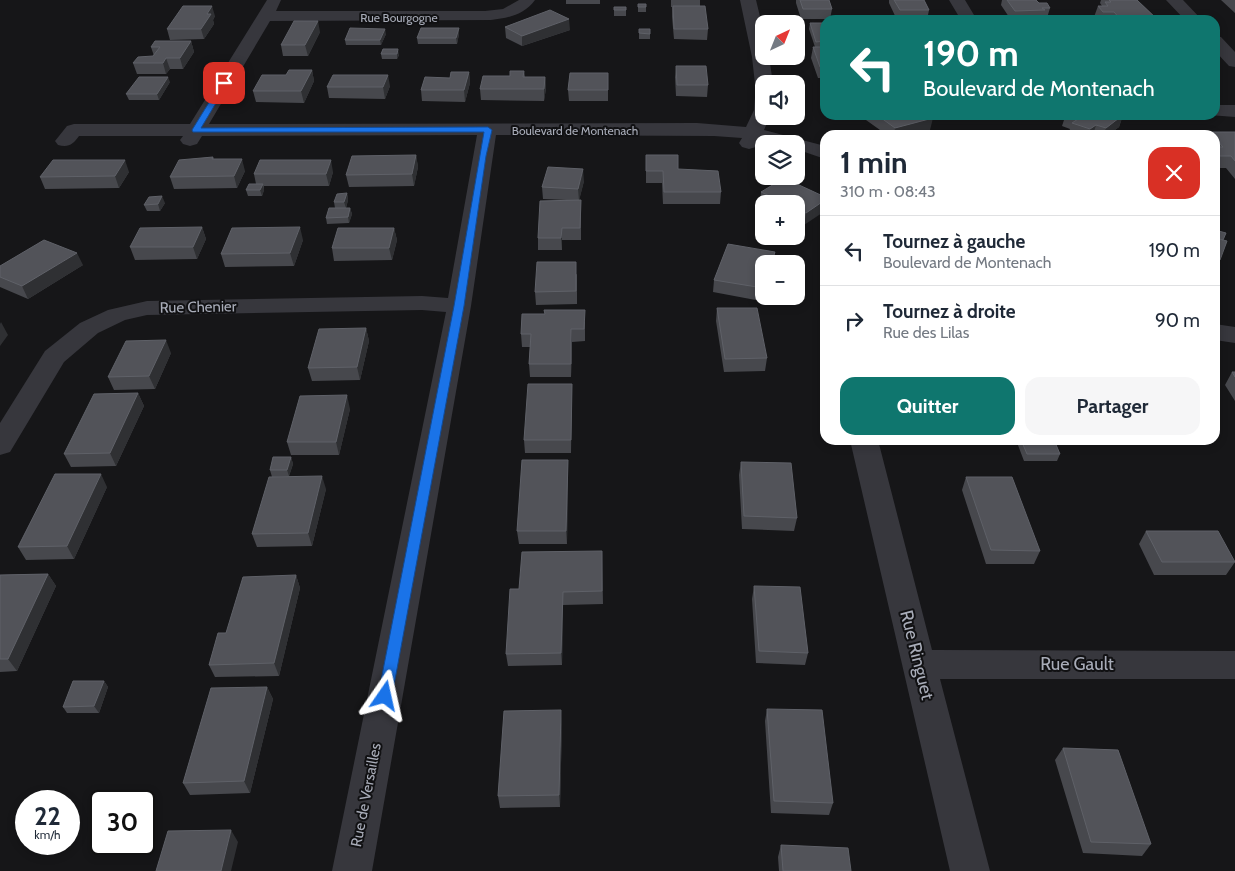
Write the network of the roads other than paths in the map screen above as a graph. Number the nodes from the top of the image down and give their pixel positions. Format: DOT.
graph roads {
  1 [pos="275,0"];
  2 [pos="528,0"];
  3 [pos="748,0"];
  4 [pos="957,0"];
  5 [pos="1174,0"];
  6 [pos="966,15"];
  7 [pos="1189,15"];
  8 [pos="265,16"];
  9 [pos="1220,46"];
  10 [pos="1235,62"];
  11 [pos="763,75"];
  12 [pos="1220,111"];
  13 [pos="1235,111"];
  14 [pos="193,135"];
  15 [pos="487,135"];
  16 [pos="755,140"];
  17 [pos="805,145"];
  18 [pos="820,151"];
  19 [pos="805,157"];
  20 [pos="820,163"];
  21 [pos="459,306"];
  22 [pos="1220,318"];
  23 [pos="1235,319"];
  24 [pos="1220,333"];
  25 [pos="1235,335"];
  26 [pos="0,445"];
  27 [pos="865,445"];
  28 [pos="920,664"];
  29 [pos="1235,665"];
  30 [pos="352,871"];
  31 [pos="970,871"];
  1 -- 8 [label="street"];
  2 -- 8 [label="street, Rue Bourgogne"];
  3 -- 11 [label="street"];
  4 -- 6 [label="street"];
  5 -- 7 [label="street"];
  8 -- 14 [label="street"];
  9 -- 10 [label="street"];
  12 -- 13 [label="street"];
  14 -- 14 [label="street, Boulevard de Montenach"];
  14 -- 15 [label="street, Boulevard de Montenach"];
  15 -- 16 [label="street, Boulevard de Montenach"];
  15 -- 21 [label="street, Rue de Versailles"];
  17 -- 18 [label="street, Boulevard de Montenach"];
  19 -- 20 [label="street"];
  21 -- 26 [label="street, Rue Chenier"];
  21 -- 30 [label="street, Rue de Versailles"];
  22 -- 23 [label="street"];
  24 -- 25 [label="street"];
  27 -- 28 [label="street, Rue Ringuet"];
  28 -- 29 [label="street, Rue Gault"];
  28 -- 31 [label="street, Rue Ringuet"];
}
